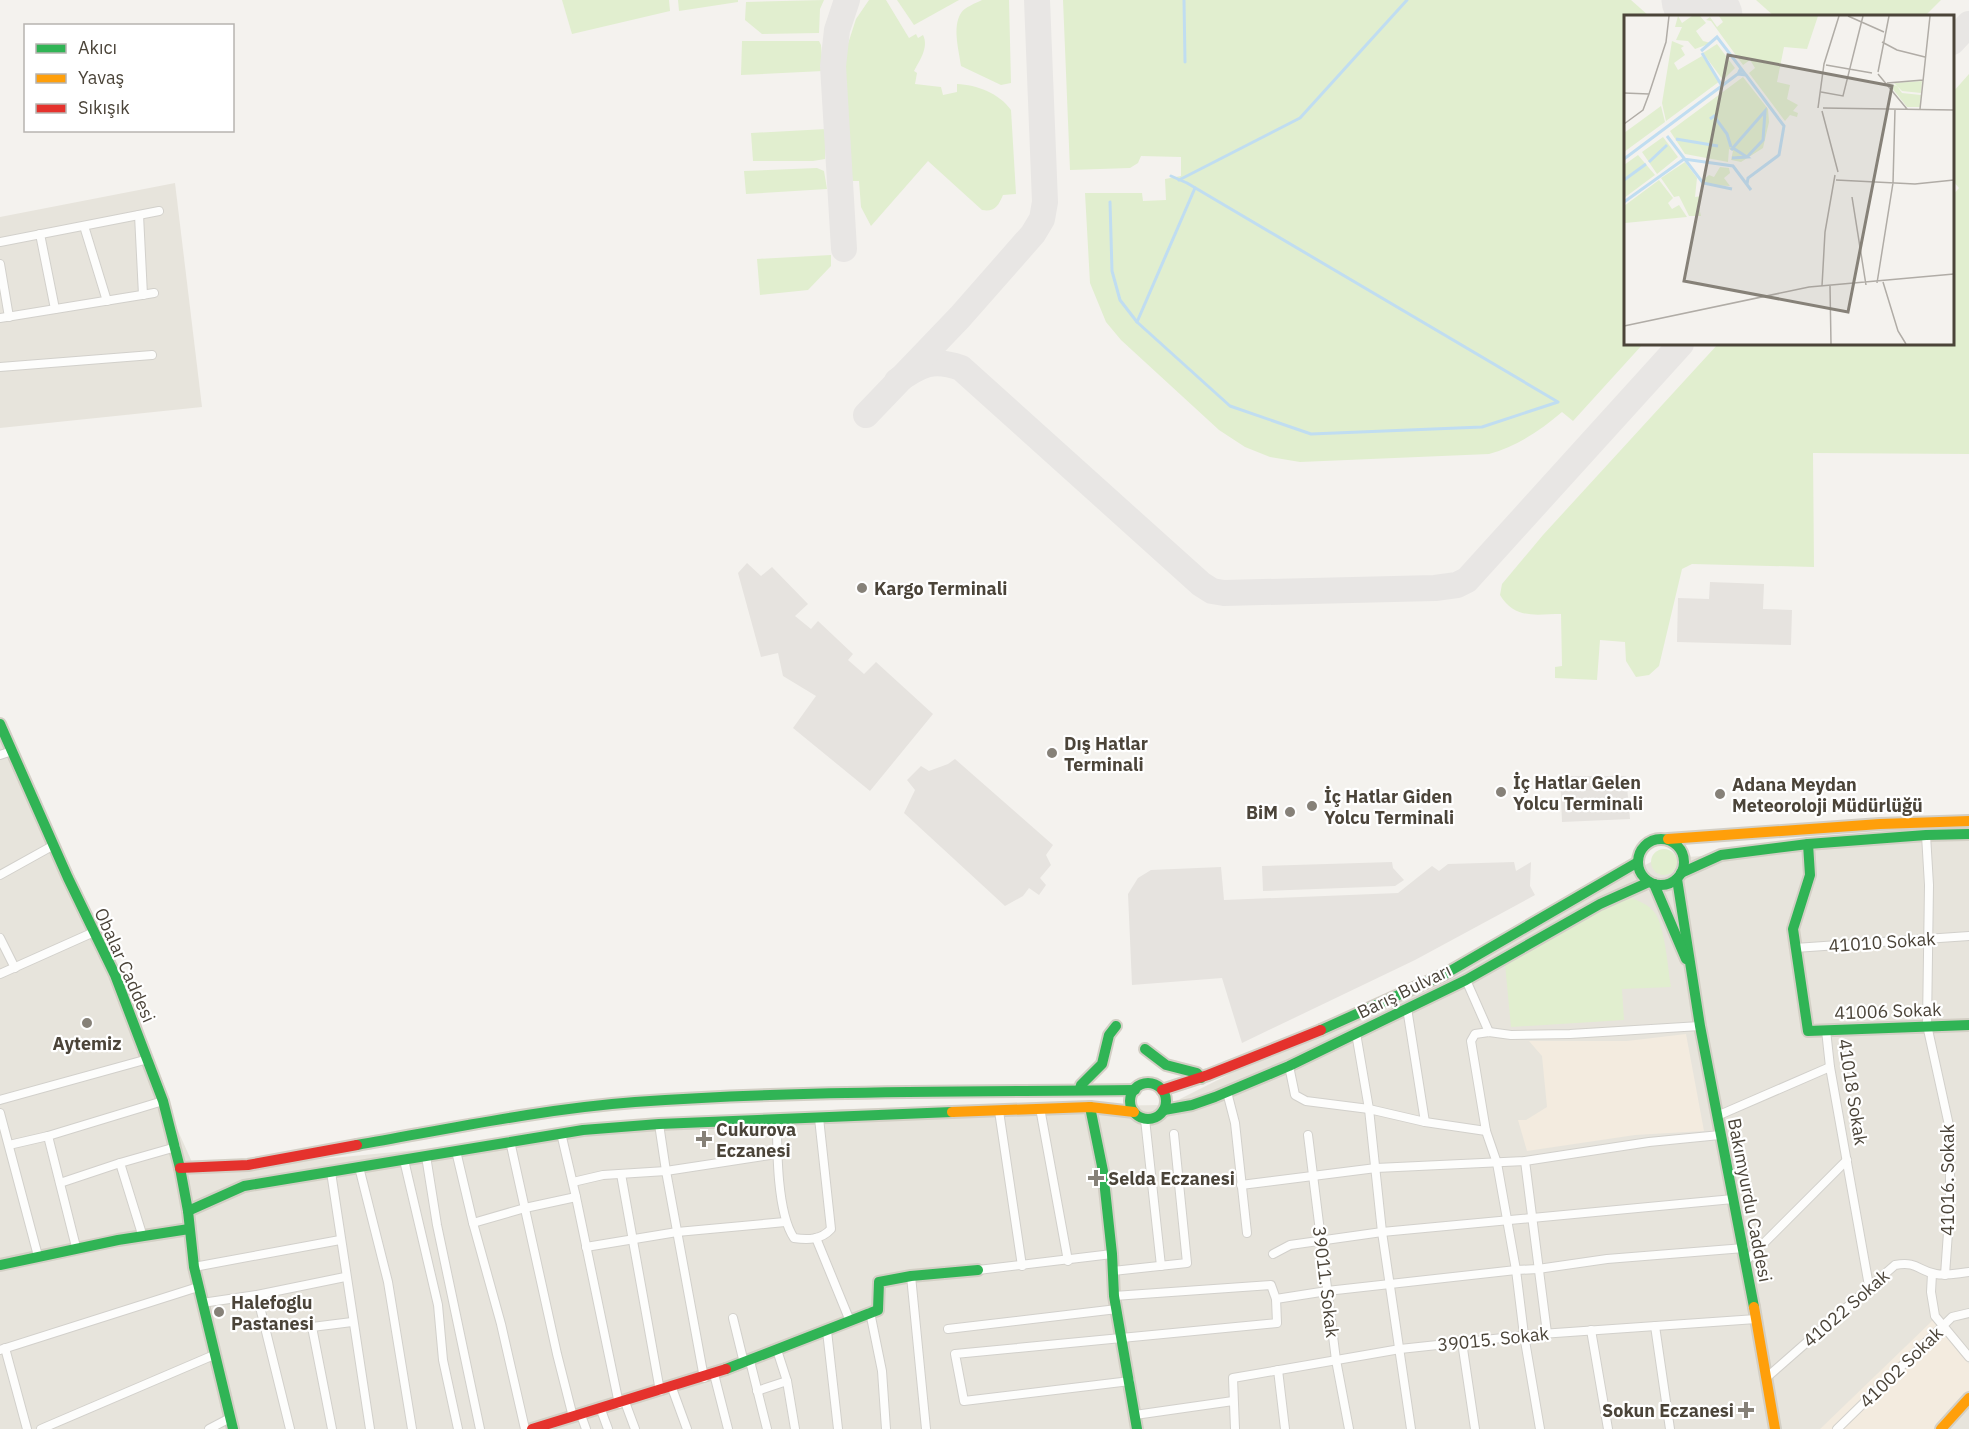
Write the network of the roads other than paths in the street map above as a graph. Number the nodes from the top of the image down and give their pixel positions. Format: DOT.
graph roads {
  1 [pos="159,211"];
  2 [pos="139,215"];
  3 [pos="84,226"];
  4 [pos="40,234"];
  5 [pos="0,242"];
  6 [pos="0,264"];
  7 [pos="154,293"];
  8 [pos="143,295"];
  9 [pos="107,301"];
  10 [pos="55,309"];
  11 [pos="4,317"];
  12 [pos="152,355"];
  13 [pos="0,367"];
  14 [pos="0,724"];
  15 [pos="12,751"];
  16 [pos="0,755"];
  17 [pos="1969,821"];
  18 [pos="1880,824"];
  19 [pos="1969,834"];
  20 [pos="1926,835"];
  21 [pos="1881,838"];
  22 [pos="1668,839"];
  23 [pos="1808,843"];
  24 [pos="54,845"];
  25 [pos="1638,862"];
  26 [pos="0,875"];
  27 [pos="1679,876"];
  28 [pos="1652,883"];
  29 [pos="94,932"];
  30 [pos="1969,936"];
  31 [pos="0,938"];
  32 [pos="1928,938"];
  33 [pos="1795,948"];
  34 [pos="15,968"];
  35 [pos="0,974"];
  36 [pos="1693,976"];
  37 [pos="1466,980"];
  38 [pos="1407,1008"];
  39 [pos="1927,1025"];
  40 [pos="1969,1025"];
  41 [pos="1116,1026"];
  42 [pos="1700,1026"];
  43 [pos="1826,1030"];
  44 [pos="1489,1032"];
  45 [pos="1356,1033"];
  46 [pos="1145,1049"];
  47 [pos="148,1059"];
  48 [pos="1289,1065"];
  49 [pos="1830,1067"];
  50 [pos="1201,1078"];
  51 [pos="1080,1089"];
  52 [pos="1162,1089"];
  53 [pos="1134,1090"];
  54 [pos="1227,1092"];
  55 [pos="0,1100"];
  56 [pos="163,1101"];
  57 [pos="1090,1107"];
  58 [pos="1040,1108"];
  59 [pos="1369,1109"];
  60 [pos="1164,1110"];
  61 [pos="999,1111"];
  62 [pos="1134,1112"];
  63 [pos="0,1113"];
  64 [pos="1717,1116"];
  65 [pos="819,1118"];
  66 [pos="1145,1119"];
  67 [pos="777,1120"];
  68 [pos="1425,1122"];
  69 [pos="659,1124"];
  70 [pos="1486,1131"];
  71 [pos="561,1133"];
  72 [pos="1174,1134"];
  73 [pos="1308,1135"];
  74 [pos="1720,1135"];
  75 [pos="48,1136"];
  76 [pos="510,1142"];
  77 [pos="9,1145"];
  78 [pos="176,1147"];
  79 [pos="456,1151"];
  80 [pos="777,1154"];
  81 [pos="426,1156"];
  82 [pos="404,1160"];
  83 [pos="1847,1160"];
  84 [pos="1525,1161"];
  85 [pos="120,1163"];
  86 [pos="1497,1163"];
  87 [pos="359,1167"];
  88 [pos="180,1168"];
  89 [pos="1376,1168"];
  90 [pos="666,1171"];
  91 [pos="330,1172"];
  92 [pos="621,1174"];
  93 [pos="1313,1176"];
  94 [pos="573,1182"];
  95 [pos="60,1183"];
  96 [pos="1241,1185"];
  97 [pos="576,1197"];
  98 [pos="1733,1199"];
  99 [pos="525,1208"];
  100 [pos="188,1211"];
  101 [pos="1532,1216"];
  102 [pos="1506,1219"];
  103 [pos="785,1222"];
  104 [pos="473,1223"];
  105 [pos="189,1229"];
  106 [pos="677,1232"];
  107 [pos="1382,1232"];
  108 [pos="1247,1233"];
  109 [pos="142,1234"];
  110 [pos="632,1238"];
  111 [pos="816,1238"];
  112 [pos="340,1240"];
  113 [pos="1321,1240"];
  114 [pos="76,1247"];
  115 [pos="586,1247"];
  116 [pos="1744,1248"];
  117 [pos="1112,1254"];
  118 [pos="1273,1254"];
  119 [pos="38,1256"];
  120 [pos="1068,1261"];
  121 [pos="1746,1261"];
  122 [pos="0,1265"];
  123 [pos="1022,1266"];
  124 [pos="1161,1266"];
  125 [pos="194,1267"];
  126 [pos="1538,1269"];
  127 [pos="978,1270"];
  128 [pos="1516,1270"];
  129 [pos="1113,1271"];
  130 [pos="1969,1272"];
  131 [pos="1932,1274"];
  132 [pos="1945,1275"];
  133 [pos="911,1276"];
  134 [pos="345,1277"];
  135 [pos="1390,1284"];
  136 [pos="1869,1286"];
  137 [pos="198,1287"];
  138 [pos="1327,1291"];
  139 [pos="257,1294"];
  140 [pos="1114,1296"];
  141 [pos="1276,1299"];
  142 [pos="202,1303"];
  143 [pos="1117,1309"];
  144 [pos="870,1312"];
  145 [pos="1969,1313"];
  146 [pos="734,1318"];
  147 [pos="1756,1319"];
  148 [pos="850,1321"];
  149 [pos="352,1322"];
  150 [pos="1654,1326"];
  151 [pos="1942,1326"];
  152 [pos="948,1329"];
  153 [pos="827,1330"];
  154 [pos="1592,1330"];
  155 [pos="1547,1333"];
  156 [pos="1524,1335"];
  157 [pos="1122,1337"];
  158 [pos="1462,1342"];
  159 [pos="1966,1347"];
  160 [pos="2,1349"];
  161 [pos="1400,1349"];
  162 [pos="777,1350"];
  163 [pos="214,1354"];
  164 [pos="1969,1357"];
  165 [pos="1336,1360"];
  166 [pos="747,1362"];
  167 [pos="1278,1370"];
  168 [pos="709,1376"];
  169 [pos="1766,1378"];
  170 [pos="787,1381"];
  171 [pos="1130,1381"];
  172 [pos="672,1388"];
  173 [pos="757,1390"];
  174 [pos="660,1391"];
  175 [pos="1969,1398"];
  176 [pos="1233,1401"];
  177 [pos="622,1403"];
  178 [pos="601,1410"];
  179 [pos="1135,1415"];
  180 [pos="577,1416"];
  181 [pos="231,1424"];
  182 [pos="559,1425"];
  183 [pos="27,1429"];
  184 [pos="41,1429"];
  185 [pos="208,1429"];
  186 [pos="290,1429"];
  187 [pos="332,1429"];
  188 [pos="370,1429"];
  189 [pos="412,1429"];
  190 [pos="458,1429"];
  191 [pos="480,1429"];
  192 [pos="525,1429"];
  193 [pos="532,1429"];
  194 [pos="586,1429"];
  195 [pos="608,1429"];
  196 [pos="635,1429"];
  197 [pos="687,1429"];
  198 [pos="728,1429"];
  199 [pos="767,1429"];
  200 [pos="795,1429"];
  201 [pos="838,1429"];
  202 [pos="886,1429"];
  203 [pos="920,1429"];
  204 [pos="926,1429"];
  205 [pos="1137,1429"];
  206 [pos="1235,1429"];
  207 [pos="1285,1429"];
  208 [pos="1349,1429"];
  209 [pos="1411,1429"];
  210 [pos="1475,1429"];
  211 [pos="1540,1429"];
  212 [pos="1608,1429"];
  213 [pos="1670,1429"];
  214 [pos="1775,1429"];
  215 [pos="1837,1429"];
  216 [pos="1941,1429"];
  1 -- 2 [label="street"];
  2 -- 3 [label="street"];
  2 -- 8 [label="street"];
  3 -- 4 [label="street"];
  3 -- 9 [label="street"];
  4 -- 5 [label="street"];
  4 -- 10 [label="street"];
  6 -- 11 [label="street"];
  7 -- 8 [label="street"];
  8 -- 9 [label="street"];
  9 -- 10 [label="street"];
  10 -- 11 [label="street"];
  12 -- 13 [label="street"];
  14 -- 15 [label="main road, Obalar Caddesi"];
  15 -- 16 [label="street"];
  15 -- 24 [label="main road, Obalar Caddesi"];
  17 -- 18 [label="main road, Barış Bulvarı"];
  18 -- 21 [label="main road"];
  18 -- 22 [label="main road, Barış Bulvarı"];
  19 -- 20 [label="main road, Barış Bulvarı"];
  20 -- 21 [label="main road, Barış Bulvarı"];
  20 -- 32 [label="street, 41016. Sokak"];
  21 -- 23 [label="main road, Barış Bulvarı"];
  22 -- 25 [label="main road, Barış Bulvarı"];
  22 -- 27 [label="main road"];
  23 -- 27 [label="main road, Barış Bulvarı"];
  23 -- 33 [label="main road"];
  24 -- 26 [label="street"];
  24 -- 29 [label="main road, Obalar Caddesi"];
  25 -- 28 [label="main road"];
  25 -- 50 [label="main road, Barış Bulvarı"];
  27 -- 28 [label="main road, Barış Bulvarı"];
  27 -- 36 [label="main road, Bakımyurdu Caddesi"];
  28 -- 36 [label="main road, Bakımyurdu Caddesi"];
  28 -- 37 [label="main road, Barış Bulvarı"];
  29 -- 34 [label="street"];
  29 -- 47 [label="main road, Obalar Caddesi"];
  30 -- 32 [label="street, 41010 Sokak"];
  31 -- 34 [label="street"];
  32 -- 33 [label="street, 41010 Sokak"];
  32 -- 39 [label="street, 41016. Sokak"];
  33 -- 43 [label="main road, 41006 Sokak"];
  34 -- 35 [label="street"];
  36 -- 42 [label="main road, Bakımyurdu Caddesi"];
  37 -- 38 [label="main road, Barış Bulvarı"];
  37 -- 44 [label="street"];
  38 -- 45 [label="main road, Barış Bulvarı"];
  38 -- 68 [label="street"];
  39 -- 40 [label="main road, 41006 Sokak"];
  39 -- 43 [label="main road, 41006 Sokak"];
  39 -- 132 [label="street, 41016. Sokak"];
  41 -- 51 [label="main road"];
  42 -- 44 [label="street"];
  42 -- 64 [label="main road, Bakımyurdu Caddesi"];
  43 -- 49 [label="street, 41018 Sokak"];
  44 -- 70 [label="street"];
  45 -- 48 [label="main road, Barış Bulvarı"];
  45 -- 59 [label="street"];
  46 -- 50 [label="main road"];
  47 -- 55 [label="street"];
  47 -- 56 [label="main road, Obalar Caddesi"];
  48 -- 54 [label="main road, Barış Bulvarı"];
  48 -- 59 [label="street"];
  49 -- 64 [label="street"];
  49 -- 83 [label="street, 41018 Sokak"];
  50 -- 52 [label="main road, Barış Bulvarı"];
  51 -- 53 [label="main road"];
  51 -- 88 [label="main road"];
  52 -- 53 [label="main road"];
  52 -- 60 [label="main road"];
  53 -- 62 [label="main road"];
  54 -- 60 [label="main road, Barış Bulvarı"];
  54 -- 96 [label="street"];
  56 -- 75 [label="street"];
  56 -- 78 [label="main road, Obalar Caddesi"];
  57 -- 58 [label="main road"];
  57 -- 62 [label="main road"];
  57 -- 117 [label="main road"];
  58 -- 61 [label="main road"];
  58 -- 120 [label="street"];
  59 -- 68 [label="street"];
  59 -- 89 [label="street"];
  60 -- 66 [label="main road"];
  61 -- 65 [label="main road"];
  61 -- 123 [label="street"];
  62 -- 66 [label="main road"];
  63 -- 77 [label="street"];
  64 -- 74 [label="main road, Bakımyurdu Caddesi"];
  65 -- 67 [label="main road"];
  65 -- 111 [label="street"];
  66 -- 124 [label="street"];
  67 -- 69 [label="main road"];
  67 -- 80 [label="street"];
  68 -- 70 [label="street"];
  69 -- 71 [label="main road"];
  69 -- 90 [label="street"];
  70 -- 86 [label="street"];
  71 -- 76 [label="main road"];
  71 -- 94 [label="street"];
  72 -- 124 [label="street"];
  73 -- 93 [label="street, 39011. Sokak"];
  74 -- 84 [label="street"];
  74 -- 98 [label="main road, Bakımyurdu Caddesi"];
  75 -- 77 [label="street"];
  75 -- 95 [label="street"];
  76 -- 79 [label="main road"];
  76 -- 99 [label="street"];
  77 -- 119 [label="street"];
  78 -- 85 [label="street"];
  78 -- 88 [label="main road, Obalar Caddesi"];
  79 -- 81 [label="main road"];
  79 -- 104 [label="street"];
  80 -- 90 [label="street"];
  80 -- 103 [label="street"];
  81 -- 82 [label="main road"];
  81 -- 191 [label="street"];
  82 -- 87 [label="main road"];
  82 -- 190 [label="street"];
  83 -- 121 [label="street"];
  83 -- 136 [label="street, 41018 Sokak"];
  84 -- 86 [label="street"];
  84 -- 101 [label="street"];
  85 -- 95 [label="street"];
  85 -- 109 [label="street"];
  86 -- 89 [label="street"];
  86 -- 102 [label="street"];
  87 -- 91 [label="main road"];
  87 -- 189 [label="street"];
  88 -- 100 [label="main road, Obalar Caddesi"];
  89 -- 93 [label="street"];
  89 -- 107 [label="street"];
  90 -- 92 [label="street"];
  90 -- 106 [label="street"];
  91 -- 100 [label="main road"];
  91 -- 112 [label="street"];
  92 -- 94 [label="street"];
  92 -- 110 [label="street"];
  93 -- 96 [label="street"];
  93 -- 113 [label="street, 39011. Sokak"];
  94 -- 97 [label="street"];
  95 -- 114 [label="street"];
  96 -- 108 [label="street"];
  97 -- 99 [label="street"];
  97 -- 115 [label="street"];
  98 -- 101 [label="street"];
  98 -- 116 [label="main road, Bakımyurdu Caddesi"];
  99 -- 104 [label="street"];
  99 -- 180 [label="street"];
  100 -- 105 [label="main road, Obalar Caddesi"];
  101 -- 102 [label="street"];
  101 -- 126 [label="street"];
  102 -- 107 [label="street"];
  102 -- 128 [label="street"];
  103 -- 106 [label="street"];
  103 -- 111 [label="street"];
  104 -- 192 [label="street"];
  105 -- 109 [label="main road"];
  105 -- 125 [label="main road, Obalar Caddesi"];
  106 -- 110 [label="street"];
  106 -- 168 [label="street"];
  107 -- 113 [label="street"];
  107 -- 135 [label="street"];
  109 -- 114 [label="main road"];
  110 -- 115 [label="street"];
  110 -- 174 [label="street"];
  111 -- 148 [label="street"];
  112 -- 125 [label="street"];
  112 -- 134 [label="street"];
  113 -- 118 [label="street"];
  113 -- 138 [label="street, 39011. Sokak"];
  114 -- 119 [label="main road"];
  115 -- 177 [label="street"];
  116 -- 121 [label="main road, Bakımyurdu Caddesi"];
  116 -- 126 [label="street"];
  117 -- 120 [label="street"];
  117 -- 129 [label="main road"];
  119 -- 122 [label="main road"];
  120 -- 123 [label="street"];
  121 -- 147 [label="main road, Bakımyurdu Caddesi"];
  123 -- 127 [label="street"];
  124 -- 129 [label="street"];
  125 -- 137 [label="main road, Obalar Caddesi"];
  126 -- 128 [label="street"];
  126 -- 155 [label="street"];
  127 -- 133 [label="main road"];
  128 -- 135 [label="street"];
  128 -- 156 [label="street"];
  129 -- 140 [label="main road"];
  130 -- 132 [label="street, 41022 Sokak"];
  131 -- 132 [label="street, 41022 Sokak"];
  131 -- 136 [label="street, 41022 Sokak"];
  131 -- 151 [label="street"];
  133 -- 144 [label="main road"];
  133 -- 204 [label="street"];
  134 -- 139 [label="street"];
  134 -- 149 [label="street"];
  135 -- 138 [label="street"];
  135 -- 161 [label="street"];
  136 -- 169 [label="street, 41022 Sokak"];
  137 -- 142 [label="main road, Obalar Caddesi"];
  137 -- 160 [label="street"];
  138 -- 141 [label="street"];
  138 -- 165 [label="street, 39011. Sokak"];
  139 -- 142 [label="street"];
  139 -- 186 [label="street"];
  140 -- 141 [label="street"];
  140 -- 143 [label="main road"];
  141 -- 157 [label="street"];
  142 -- 163 [label="main road, Obalar Caddesi"];
  143 -- 152 [label="street"];
  143 -- 157 [label="main road"];
  144 -- 148 [label="main road"];
  144 -- 202 [label="street"];
  145 -- 151 [label="street, 41002 Sokak"];
  146 -- 166 [label="street"];
  147 -- 150 [label="street, 39015. Sokak"];
  147 -- 169 [label="main road, Bakımyurdu Caddesi"];
  148 -- 153 [label="main road"];
  149 -- 187 [label="street"];
  149 -- 188 [label="street"];
  150 -- 154 [label="street, 39015. Sokak"];
  150 -- 213 [label="street"];
  151 -- 159 [label="street"];
  151 -- 215 [label="street, 41002 Sokak"];
  153 -- 162 [label="main road"];
  153 -- 201 [label="street"];
  154 -- 155 [label="street, 39015. Sokak"];
  154 -- 212 [label="street"];
  155 -- 156 [label="street, 39015. Sokak"];
  156 -- 158 [label="street, 39015. Sokak"];
  156 -- 211 [label="street"];
  157 -- 171 [label="main road"];
  157 -- 171 [label="street"];
  158 -- 161 [label="street, 39015. Sokak"];
  158 -- 210 [label="street"];
  159 -- 164 [label="street"];
  160 -- 183 [label="street"];
  161 -- 165 [label="street, 39015. Sokak"];
  161 -- 209 [label="street"];
  162 -- 166 [label="main road"];
  162 -- 170 [label="street"];
  163 -- 181 [label="main road, Obalar Caddesi"];
  163 -- 184 [label="street"];
  165 -- 167 [label="street, 39015. Sokak"];
  165 -- 208 [label="street, 39011. Sokak"];
  166 -- 168 [label="main road"];
  166 -- 173 [label="street"];
  167 -- 176 [label="street, 39015. Sokak"];
  167 -- 207 [label="street"];
  168 -- 172 [label="main road"];
  168 -- 198 [label="street"];
  169 -- 214 [label="main road, Bakımyurdu Caddesi"];
  170 -- 173 [label="street"];
  170 -- 200 [label="street"];
  171 -- 179 [label="main road"];
  172 -- 174 [label="main road"];
  172 -- 197 [label="street"];
  173 -- 199 [label="street"];
  174 -- 177 [label="main road"];
  175 -- 216 [label="main road"];
  176 -- 179 [label="street"];
  176 -- 206 [label="street"];
  177 -- 178 [label="main road"];
  177 -- 196 [label="street"];
  178 -- 180 [label="main road"];
  178 -- 195 [label="street"];
  179 -- 205 [label="main road"];
  180 -- 182 [label="main road"];
  180 -- 194 [label="street"];
  181 -- 185 [label="street"];
  182 -- 193 [label="main road"];
  203 -- 204 [label="street"];
}
